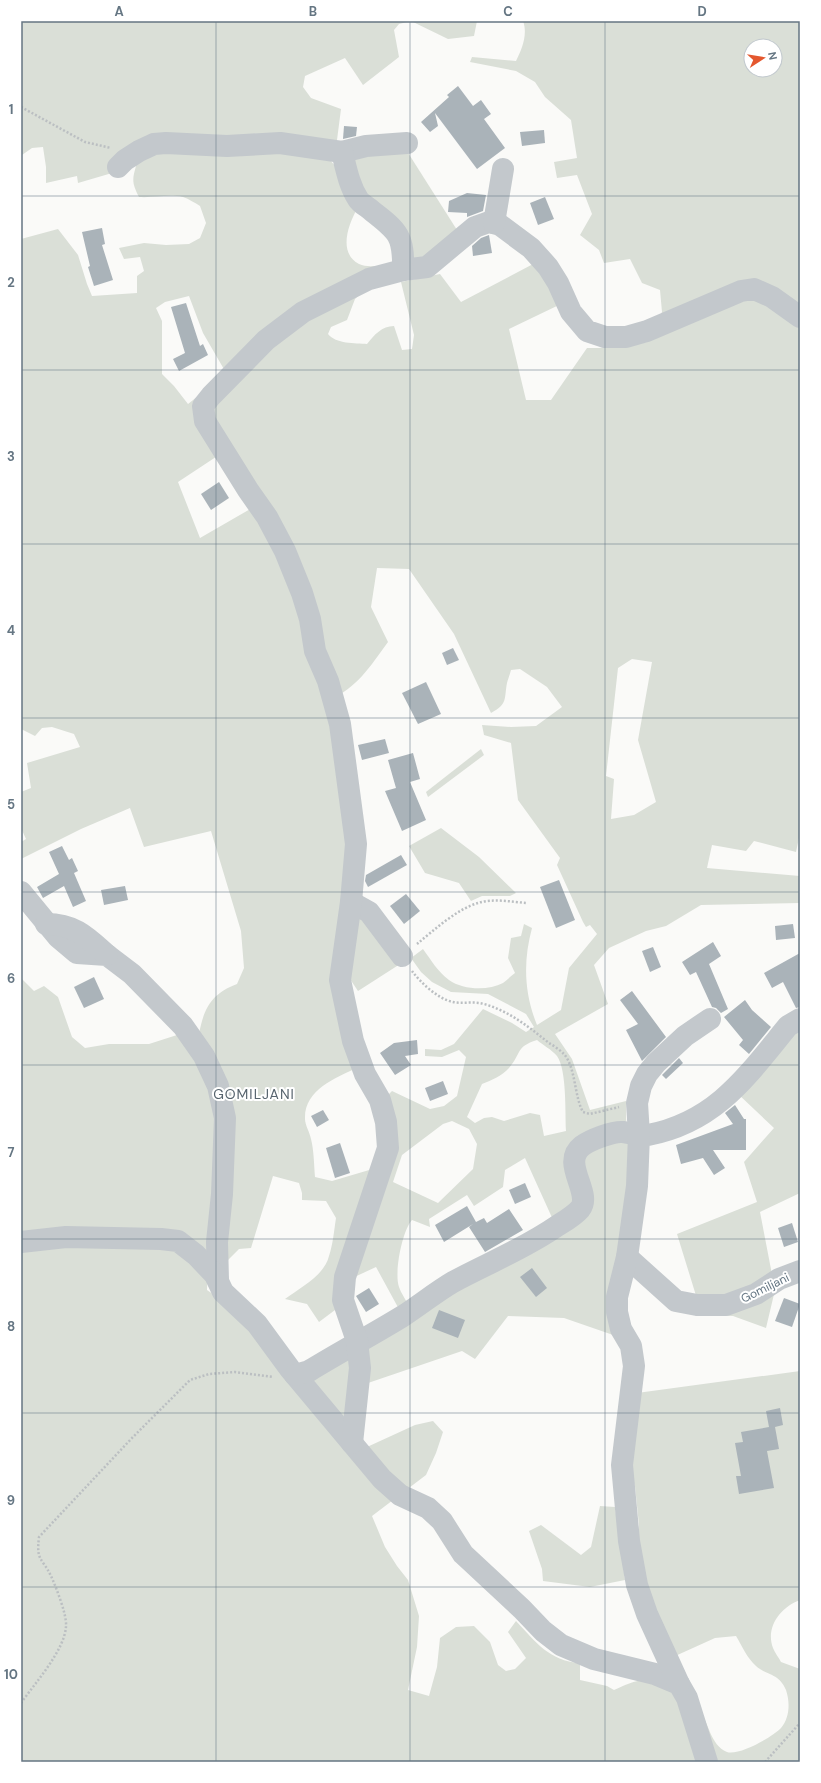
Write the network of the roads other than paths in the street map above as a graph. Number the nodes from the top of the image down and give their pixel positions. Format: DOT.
graph roads {
  1 [pos="407,143"];
  2 [pos="342,152"];
  3 [pos="117,159"];
  4 [pos="503,169"];
  5 [pos="494,223"];
  6 [pos="403,270"];
  7 [pos="800,317"];
  8 [pos="21,892"];
  9 [pos="350,902"];
  10 [pos="402,956"];
  11 [pos="710,1019"];
  12 [pos="800,1019"];
  13 [pos="639,1135"];
  14 [pos="21,1242"];
  15 [pos="627,1257"];
  16 [pos="800,1271"];
  17 [pos="218,1280"];
  18 [pos="357,1341"];
  19 [pos="292,1372"];
  20 [pos="352,1443"];
  21 [pos="679,1684"];
  22 [pos="707,1762"];
  1 -- 2 [label="street"];
  2 -- 3 [label="street"];
  2 -- 6 [label="street"];
  4 -- 5 [label="street"];
  5 -- 6 [label="street"];
  5 -- 7 [label="street"];
  6 -- 9 [label="street"];
  8 -- 17 [label="street"];
  9 -- 10 [label="street"];
  9 -- 18 [label="street"];
  11 -- 13 [label="street"];
  12 -- 13 [label="street"];
  13 -- 15 [label="street"];
  13 -- 18 [label="street"];
  14 -- 17 [label="street"];
  15 -- 16 [label="street, Gomiljani"];
  15 -- 21 [label="street"];
  17 -- 19 [label="street"];
  18 -- 19 [label="street"];
  18 -- 20 [label="street"];
  19 -- 20 [label="street"];
  20 -- 21 [label="street"];
  21 -- 22 [label="street"];
}
